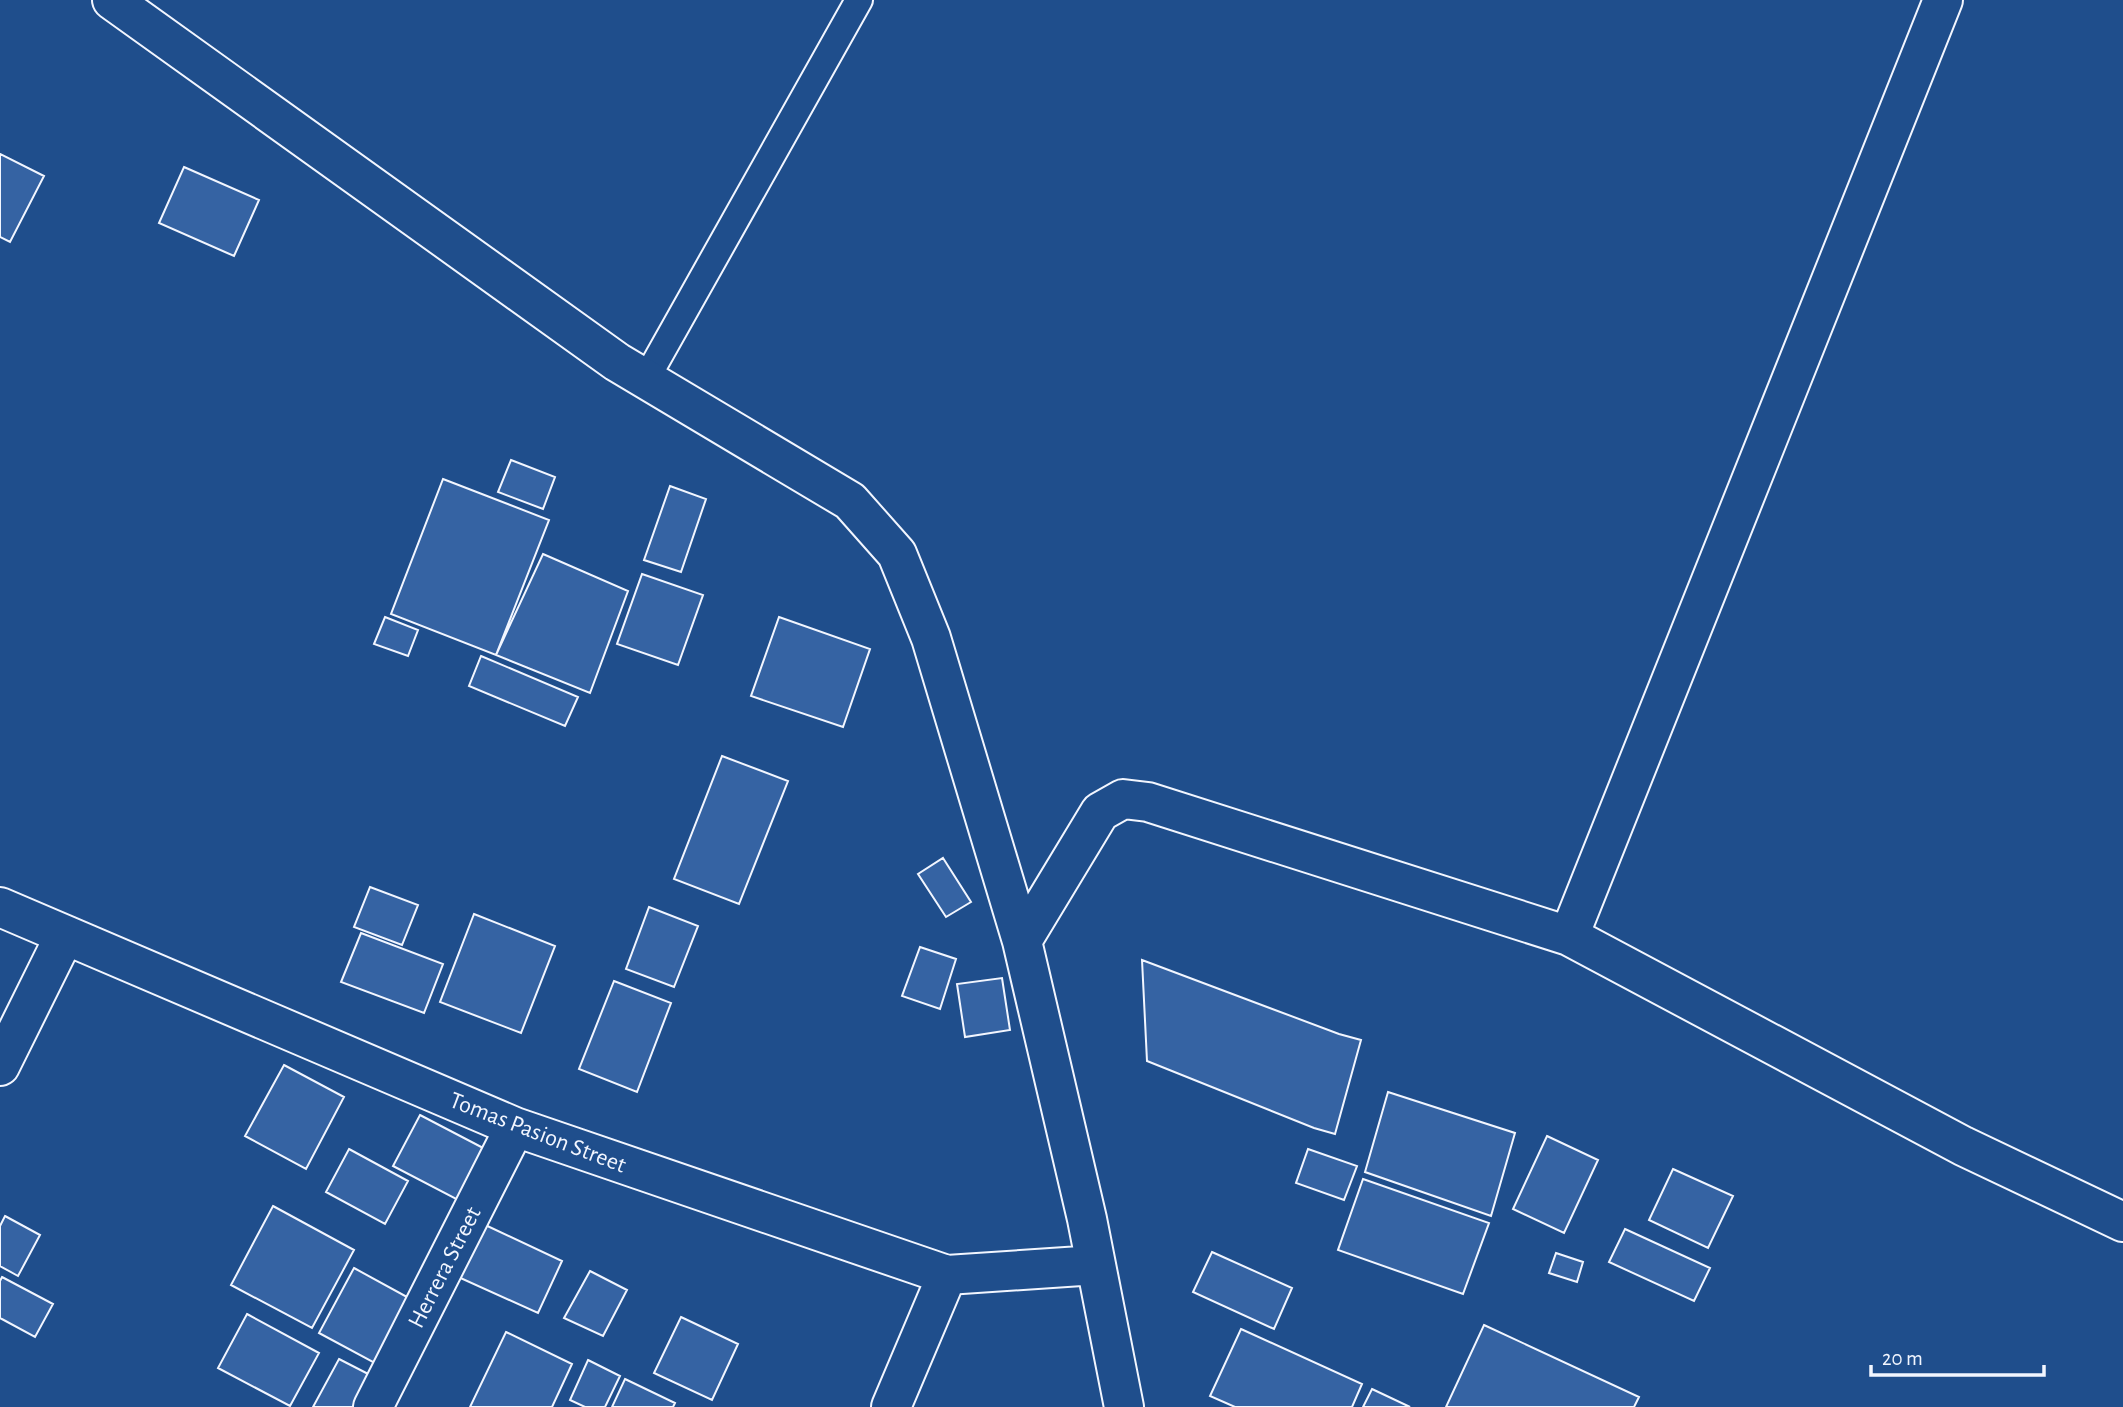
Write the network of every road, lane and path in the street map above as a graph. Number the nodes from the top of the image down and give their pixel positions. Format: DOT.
graph roads {
  1 [pos="112,0"];
  2 [pos="859,0"];
  3 [pos="1943,0"];
  4 [pos="646,379"];
  5 [pos="0,907"];
  6 [pos="65,934"];
  7 [pos="1569,936"];
  8 [pos="1022,941"];
  9 [pos="0,1066"];
  10 [pos="515,1127"];
  11 [pos="2123,1222"];
  12 [pos="1096,1265"];
  13 [pos="947,1275"];
  14 [pos="373,1407"];
  15 [pos="891,1407"];
  16 [pos="1124,1407"];
  1 -- 4 [label="street"];
  2 -- 4 [label="lane"];
  3 -- 7 [label="street"];
  4 -- 8 [label="street"];
  5 -- 6 [label="street, Tomas Pasion Street"];
  6 -- 9 [label="street"];
  6 -- 10 [label="street, Tomas Pasion Street"];
  7 -- 8 [label="street"];
  7 -- 11 [label="street"];
  8 -- 12 [label="street"];
  10 -- 13 [label="street, Tomas Pasion Street"];
  10 -- 14 [label="street, Herrera Street"];
  12 -- 13 [label="street, Tomas Pasion Street"];
  12 -- 16 [label="street"];
  13 -- 15 [label="street"];
}
